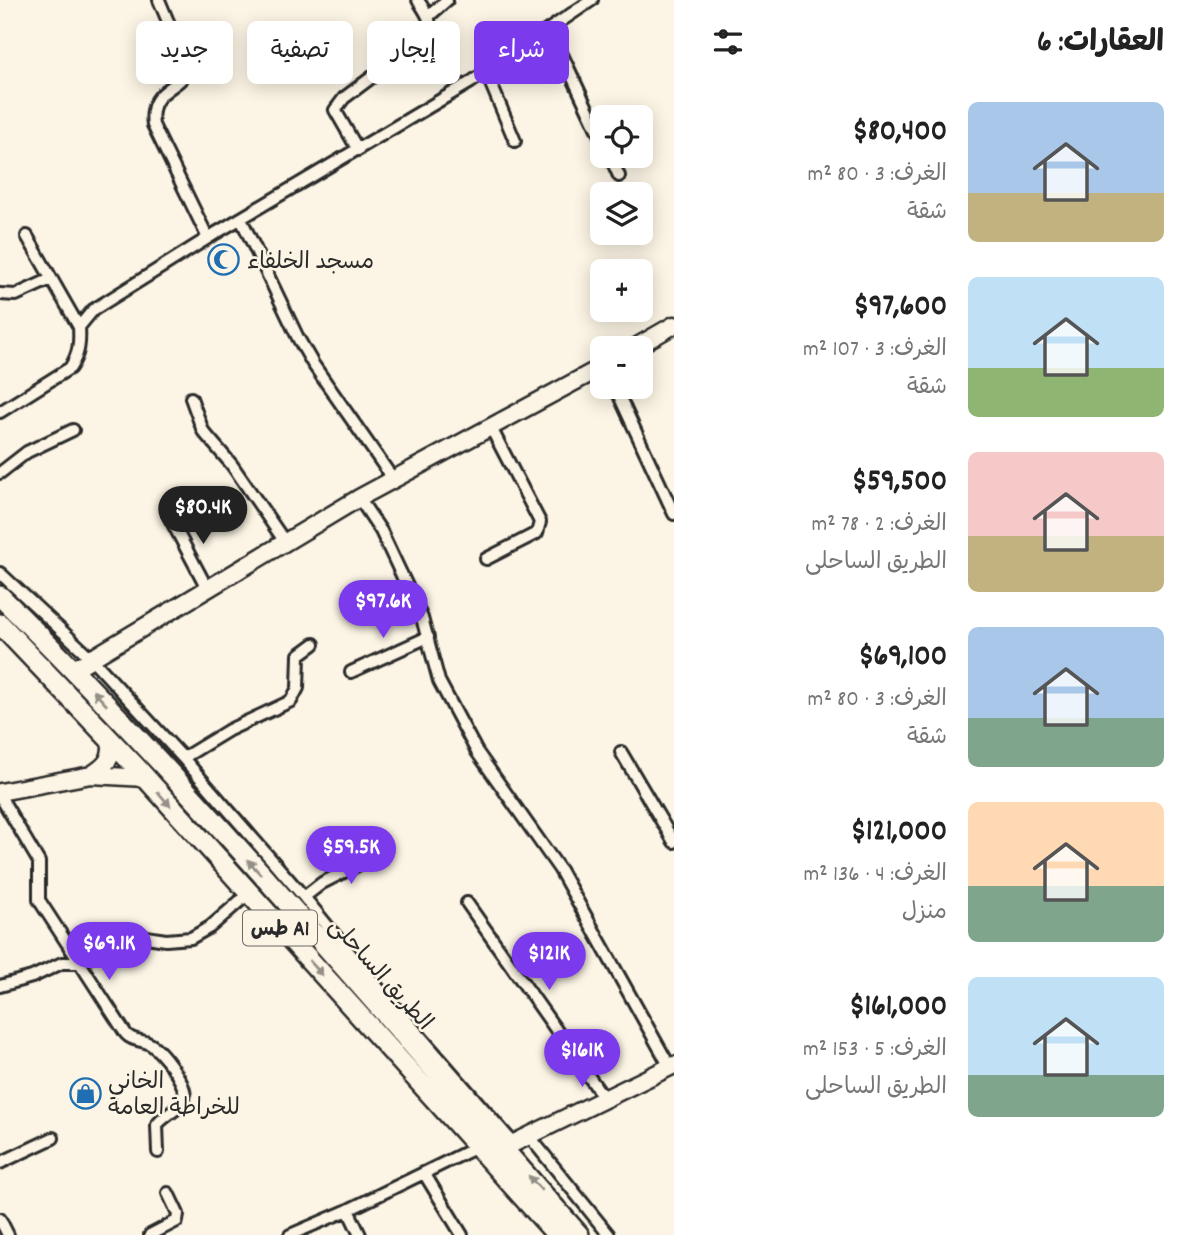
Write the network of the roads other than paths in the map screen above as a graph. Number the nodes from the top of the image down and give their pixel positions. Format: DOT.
graph roads {
  1 [pos="159,0"];
  2 [pos="418,0"];
  3 [pos="447,0"];
  4 [pos="592,0"];
  5 [pos="429,16"];
  6 [pos="562,21"];
  7 [pos="569,70"];
  8 [pos="474,79"];
  9 [pos="491,84"];
  10 [pos="590,114"];
  11 [pos="515,141"];
  12 [pos="358,150"];
  13 [pos="615,168"];
  14 [pos="619,176"];
  15 [pos="241,219"];
  16 [pos="27,236"];
  17 [pos="208,238"];
  18 [pos="51,279"];
  19 [pos="0,294"];
  20 [pos="674,325"];
  21 [pos="79,327"];
  22 [pos="653,337"];
  23 [pos="590,372"];
  24 [pos="191,398"];
  25 [pos="621,399"];
  26 [pos="0,412"];
  27 [pos="490,426"];
  28 [pos="73,429"];
  29 [pos="0,473"];
  30 [pos="393,479"];
  31 [pos="359,498"];
  32 [pos="674,514"];
  33 [pos="171,520"];
  34 [pos="285,542"];
  35 [pos="486,559"];
  36 [pos="0,573"];
  37 [pos="207,588"];
  38 [pos="0,596"];
  39 [pos="0,624"];
  40 [pos="428,637"];
  41 [pos="314,644"];
  42 [pos="90,657"];
  43 [pos="74,669"];
  44 [pos="351,672"];
  45 [pos="111,741"];
  46 [pos="621,752"];
  47 [pos="183,758"];
  48 [pos="92,775"];
  49 [pos="146,778"];
  50 [pos="0,794"];
  51 [pos="674,842"];
  52 [pos="383,852"];
  53 [pos="248,894"];
  54 [pos="304,897"];
  55 [pos="467,903"];
  56 [pos="79,963"];
  57 [pos="0,986"];
  58 [pos="374,1001"];
  59 [pos="359,1015"];
  60 [pos="672,1066"];
  61 [pos="604,1098"];
  62 [pos="53,1138"];
  63 [pos="516,1142"];
  64 [pos="479,1146"];
  65 [pos="158,1152"];
  66 [pos="0,1163"];
  67 [pos="424,1173"];
  68 [pos="169,1193"];
  69 [pos="348,1210"];
  70 [pos="0,1219"];
  71 [pos="317,1223"];
  72 [pos="8,1235"];
  73 [pos="150,1235"];
  74 [pos="290,1235"];
  75 [pos="323,1235"];
  76 [pos="360,1235"];
  77 [pos="462,1235"];
  78 [pos="556,1235"];
  79 [pos="579,1235"];
  80 [pos="609,1235"];
  1 -- 17 [label="street"];
  2 -- 5 [label="street"];
  3 -- 5 [label="street"];
  4 -- 6 [label="street"];
  5 -- 12 [label="street"];
  7 -- 10 [label="street"];
  8 -- 12 [label="street"];
  9 -- 11 [label="street"];
  12 -- 15 [label="street"];
  13 -- 14 [label="street"];
  15 -- 17 [label="street"];
  15 -- 30 [label="street"];
  16 -- 18 [label="street"];
  17 -- 21 [label="street"];
  18 -- 19 [label="street"];
  18 -- 21 [label="street"];
  20 -- 22 [label="street"];
  21 -- 26 [label="street"];
  23 -- 27 [label="street"];
  24 -- 34 [label="street"];
  25 -- 32 [label="street"];
  27 -- 30 [label="street"];
  27 -- 35 [label="street"];
  28 -- 29 [label="street"];
  30 -- 31 [label="street"];
  31 -- 34 [label="street"];
  31 -- 40 [label="street"];
  33 -- 37 [label="street"];
  34 -- 37 [label="street"];
  36 -- 42 [label="street"];
  37 -- 42 [label="street"];
  38 -- 43 [label="highway, الطريق الساحلى / طس A1"];
  39 -- 45 [label="highway, الطريق الساحلى / طس A1"];
  40 -- 44 [label="street"];
  40 -- 60 [label="street"];
  41 -- 47 [label="street"];
  42 -- 43 [label="street"];
  42 -- 47 [label="street"];
  58 -- 43 [label="highway, الطريق الساحلى / طس A1, one-way"];
  45 -- 48 [label="street"];
  45 -- 49 [label="highway, الطريق الساحلى / طس A1"];
  46 -- 51 [label="street"];
  47 -- 54 [label="street"];
  48 -- 49 [label="street"];
  48 -- 50 [label="street"];
  49 -- 53 [label="highway, الطريق الساحلى / طس A1, one-way"];
  50 -- 56 [label="street"];
  52 -- 54 [label="street"];
  53 -- 56 [label="street"];
  53 -- 59 [label="highway, الطريق الساحلى / طس A1, one-way"];
  54 -- 63 [label="street"];
  55 -- 61 [label="street"];
  56 -- 57 [label="street"];
  56 -- 65 [label="street"];
  58 -- 59 [label="highway"];
  58 -- 63 [label="highway, الطريق الساحلى / طس A1"];
  59 -- 64 [label="highway, الطريق الساحلى / طس A1"];
  60 -- 61 [label="street"];
  61 -- 63 [label="street"];
  62 -- 66 [label="street"];
  79 -- 63 [label="highway, الطريق الساحلى / طس A1, one-way"];
  63 -- 80 [label="street"];
  64 -- 67 [label="street"];
  64 -- 78 [label="highway, الطريق الساحلى / طس A1"];
  67 -- 69 [label="street"];
  67 -- 77 [label="street"];
  68 -- 73 [label="street"];
  69 -- 71 [label="street"];
  69 -- 76 [label="street"];
  70 -- 72 [label="street"];
  71 -- 74 [label="street"];
  71 -- 75 [label="street"];
}
